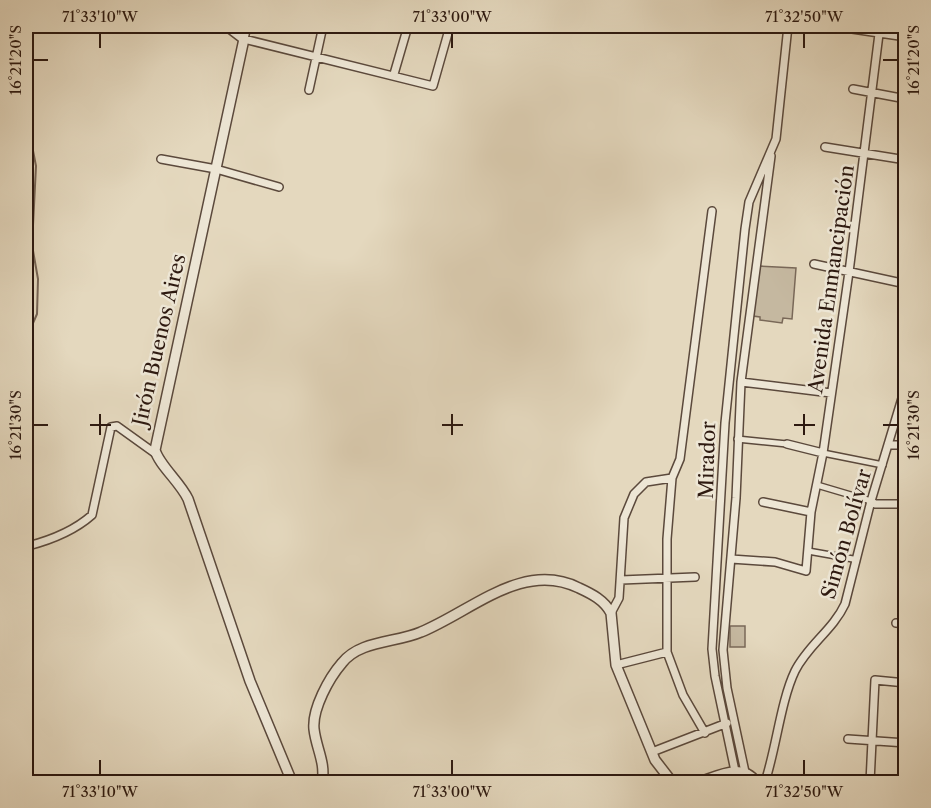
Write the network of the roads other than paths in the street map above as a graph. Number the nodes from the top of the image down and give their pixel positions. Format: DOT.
graph roads {
  1 [pos="227,26"];
  2 [pos="247,26"];
  3 [pos="323,26"];
  4 [pos="408,26"];
  5 [pos="450,26"];
  6 [pos="788,26"];
  7 [pos="832,26"];
  8 [pos="880,26"];
  9 [pos="878,34"];
  10 [pos="906,37"];
  11 [pos="244,39"];
  12 [pos="315,59"];
  13 [pos="394,74"];
  14 [pos="853,89"];
  15 [pos="309,90"];
  16 [pos="870,94"];
  17 [pos="906,99"];
  18 [pos="825,147"];
  19 [pos="771,154"];
  20 [pos="865,154"];
  21 [pos="161,159"];
  22 [pos="906,159"];
  23 [pos="216,169"];
  24 [pos="279,187"];
  25 [pos="712,211"];
  26 [pos="814,264"];
  27 [pos="849,272"];
  28 [pos="906,285"];
  29 [pos="741,382"];
  30 [pos="906,385"];
  31 [pos="831,393"];
  32 [pos="737,439"];
  33 [pos="787,444"];
  34 [pos="888,445"];
  35 [pos="906,445"];
  36 [pos="823,453"];
  37 [pos="156,454"];
  38 [pos="883,465"];
  39 [pos="672,478"];
  40 [pos="817,485"];
  41 [pos="871,501"];
  42 [pos="764,502"];
  43 [pos="906,504"];
  44 [pos="811,512"];
  45 [pos="28,546"];
  46 [pos="808,551"];
  47 [pos="731,559"];
  48 [pos="856,562"];
  49 [pos="666,578"];
  50 [pos="695,578"];
  51 [pos="621,580"];
  52 [pos="610,613"];
  53 [pos="896,623"];
  54 [pos="906,624"];
  55 [pos="667,652"];
  56 [pos="615,665"];
  57 [pos="906,683"];
  58 [pos="734,721"];
  59 [pos="726,723"];
  60 [pos="705,733"];
  61 [pos="848,739"];
  62 [pos="873,740"];
  63 [pos="906,743"];
  64 [pos="652,752"];
  65 [pos="740,771"];
  66 [pos="292,783"];
  67 [pos="322,783"];
  68 [pos="672,783"];
  69 [pos="700,783"];
  70 [pos="756,783"];
  71 [pos="765,783"];
  72 [pos="870,783"];
  1 -- 11 [label="street"];
  2 -- 11 [label="street, Jirón Buenos Aires"];
  3 -- 12 [label="street"];
  4 -- 13 [label="street"];
  5 -- 13 [label="street"];
  6 -- 19 [label="street, Mirador"];
  7 -- 9 [label="street"];
  8 -- 9 [label="street, Avenida Enmancipación"];
  9 -- 10 [label="street"];
  9 -- 16 [label="street, Avenida Enmancipación"];
  11 -- 12 [label="street"];
  11 -- 23 [label="street, Jirón Buenos Aires"];
  12 -- 13 [label="street"];
  12 -- 15 [label="street"];
  14 -- 16 [label="street"];
  16 -- 17 [label="street"];
  16 -- 20 [label="street, Avenida Enmancipación"];
  18 -- 20 [label="street"];
  19 -- 29 [label="street, Mirador"];
  19 -- 59 [label="street, Mirador"];
  20 -- 22 [label="street"];
  20 -- 27 [label="street, Avenida Enmancipación"];
  21 -- 23 [label="street"];
  23 -- 24 [label="street"];
  23 -- 37 [label="street, Jirón Buenos Aires"];
  25 -- 39 [label="street"];
  26 -- 27 [label="street"];
  27 -- 28 [label="street"];
  27 -- 31 [label="street, Avenida Enmancipación"];
  29 -- 31 [label="street"];
  29 -- 32 [label="street, Mirador"];
  30 -- 34 [label="street, Simón Bolívar"];
  31 -- 36 [label="street, Avenida Enmancipación"];
  32 -- 33 [label="street"];
  32 -- 47 [label="street, Mirador"];
  33 -- 36 [label="street"];
  34 -- 35 [label="street"];
  34 -- 38 [label="street, Simón Bolívar"];
  36 -- 38 [label="street"];
  36 -- 40 [label="street, Avenida Enmancipación"];
  37 -- 45 [label="street"];
  37 -- 66 [label="street, Jirón Buenos Aires"];
  38 -- 41 [label="street, Simón Bolívar"];
  39 -- 49 [label="street"];
  39 -- 51 [label="street"];
  40 -- 41 [label="street"];
  40 -- 44 [label="street, Avenida Enmancipación"];
  41 -- 43 [label="street"];
  41 -- 48 [label="street, Simón Bolívar"];
  42 -- 44 [label="street"];
  44 -- 46 [label="street, Avenida Enmancipación"];
  46 -- 47 [label="street, Avenida Enmancipación"];
  46 -- 48 [label="street"];
  47 -- 58 [label="street, Mirador"];
  48 -- 71 [label="street, Simón Bolívar"];
  49 -- 50 [label="street"];
  49 -- 51 [label="street"];
  49 -- 55 [label="street"];
  51 -- 52 [label="street"];
  52 -- 56 [label="street"];
  52 -- 67 [label="street"];
  53 -- 54 [label="street"];
  55 -- 56 [label="street"];
  55 -- 60 [label="street"];
  56 -- 64 [label="street"];
  57 -- 62 [label="street"];
  58 -- 59 [label="street"];
  58 -- 65 [label="street, Mirador"];
  59 -- 60 [label="street"];
  59 -- 65 [label="street, Mirador"];
  60 -- 64 [label="street"];
  61 -- 62 [label="street"];
  62 -- 63 [label="street"];
  62 -- 72 [label="street"];
  64 -- 68 [label="street"];
  65 -- 69 [label="street"];
  65 -- 70 [label="street"];
}
